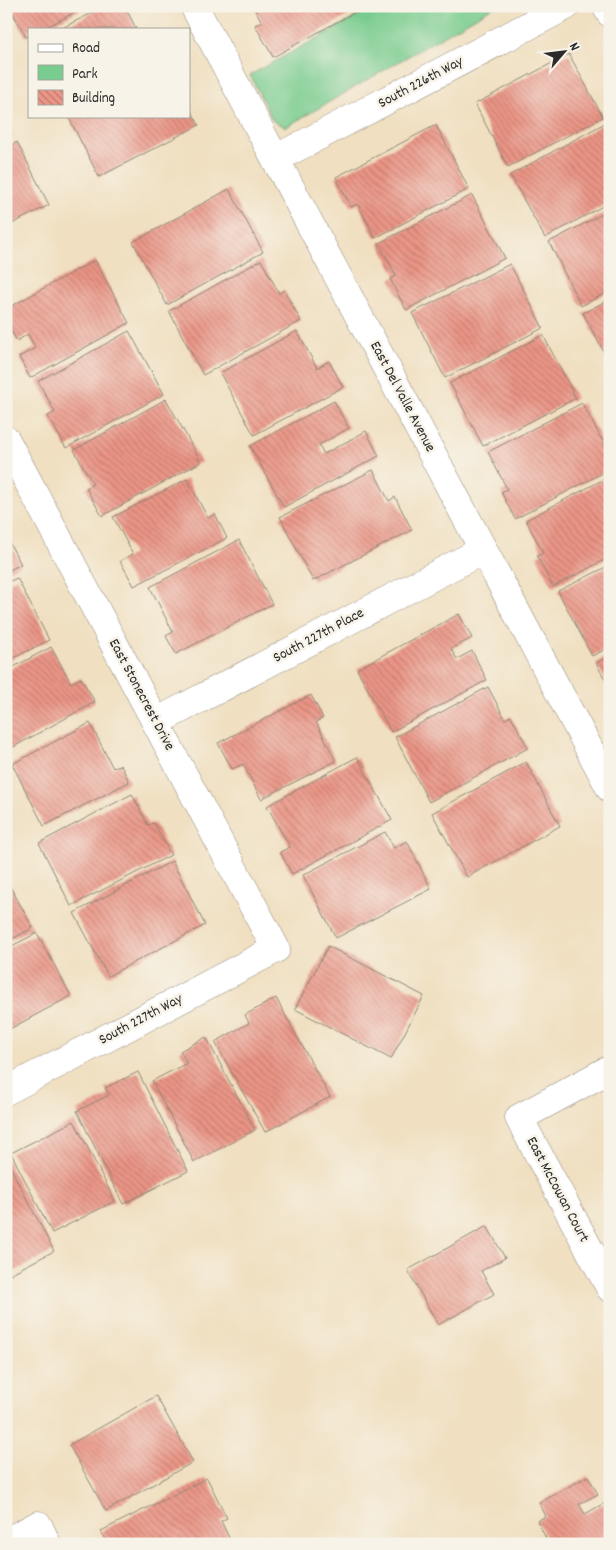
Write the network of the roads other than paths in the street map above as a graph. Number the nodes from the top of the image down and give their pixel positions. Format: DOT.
graph roads {
  1 [pos="194,6"];
  2 [pos="566,6"];
  3 [pos="606,6"];
  4 [pos="610,13"];
  5 [pos="275,159"];
  6 [pos="6,440"];
  7 [pos="483,550"];
  8 [pos="156,722"];
  9 [pos="610,788"];
  10 [pos="276,950"];
  11 [pos="610,1069"];
  12 [pos="6,1092"];
  13 [pos="610,1288"];
  14 [pos="42,1535"];
  15 [pos="6,1542"];
  1 -- 5 [label="street, East Del Valle Avenue"];
  2 -- 5 [label="street, South 226th Way"];
  3 -- 4 [label="street"];
  5 -- 7 [label="street, East Del Valle Avenue"];
  6 -- 8 [label="street, East Stonecrest Drive"];
  7 -- 8 [label="street, South 227th Place"];
  7 -- 9 [label="street, East Del Valle Avenue"];
  8 -- 10 [label="street, East Stonecrest Drive"];
  10 -- 12 [label="street, South 227th Way"];
  11 -- 13 [label="street, East McCowan Court"];
  14 -- 15 [label="street"];
}
